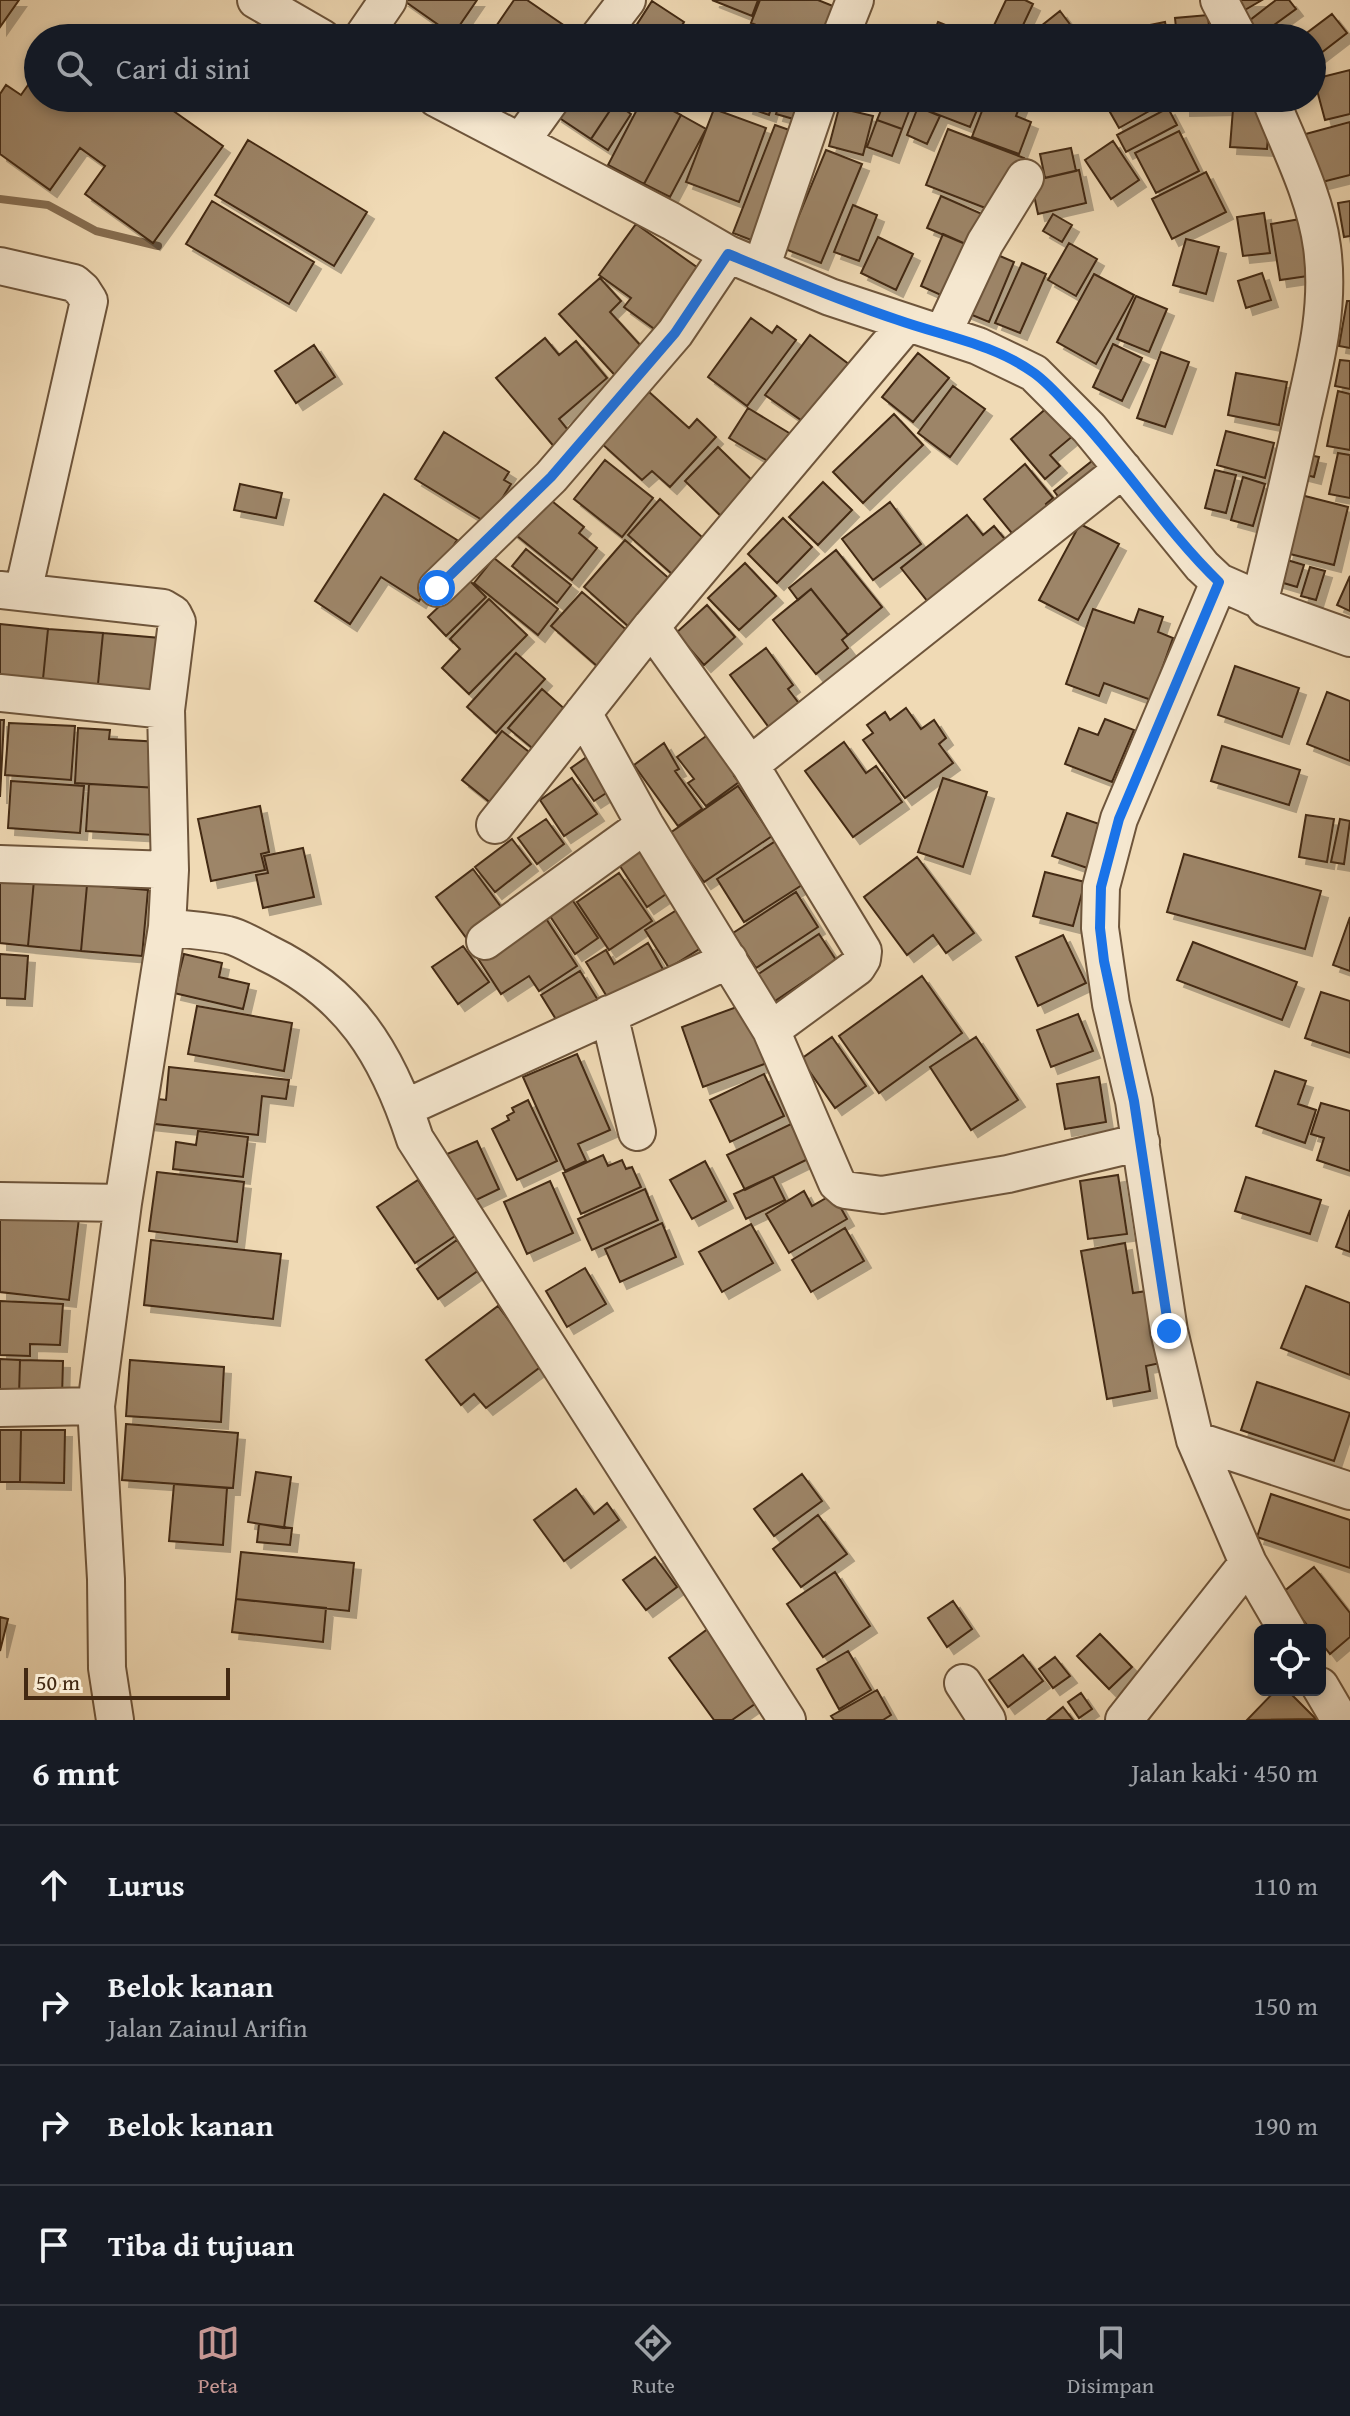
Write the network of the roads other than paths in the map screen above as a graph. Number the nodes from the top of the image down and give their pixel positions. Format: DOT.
graph roads {
  1 [pos="256,0"];
  2 [pos="388,0"];
  3 [pos="627,0"];
  4 [pos="855,0"];
  5 [pos="1219,0"];
  6 [pos="298,24"];
  7 [pos="372,24"];
  8 [pos="609,24"];
  9 [pos="846,24"];
  10 [pos="1232,24"];
  11 [pos="464,112"];
  12 [pos="542,112"];
  13 [pos="814,112"];
  14 [pos="1276,112"];
  15 [pos="521,141"];
  16 [pos="1025,178"];
  17 [pos="728,254"];
  18 [pos="0,266"];
  19 [pos="761,268"];
  20 [pos="907,323"];
  21 [pos="943,333"];
  22 [pos="1123,469"];
  23 [pos="1219,582"];
  24 [pos="437,588"];
  25 [pos="11,591"];
  26 [pos="1260,600"];
  27 [pos="651,627"];
  28 [pos="1350,638"];
  29 [pos="0,693"];
  30 [pos="166,710"];
  31 [pos="583,713"];
  32 [pos="750,765"];
  33 [pos="495,825"];
  34 [pos="645,825"];
  35 [pos="0,864"];
  36 [pos="170,870"];
  37 [pos="167,927"];
  38 [pos="485,941"];
  39 [pos="729,960"];
  40 [pos="609,1014"];
  41 [pos="771,1030"];
  42 [pos="405,1108"];
  43 [pos="637,1132"];
  44 [pos="1141,1142"];
  45 [pos="0,1201"];
  46 [pos="123,1203"];
  47 [pos="96,1406"];
  48 [pos="0,1408"];
  49 [pos="1195,1440"];
  50 [pos="1350,1491"];
  51 [pos="1248,1563"];
  52 [pos="1284,1624"];
  53 [pos="963,1683"];
  54 [pos="1326,1696"];
  55 [pos="115,1720"];
  56 [pos="787,1720"];
  57 [pos="987,1720"];
  58 [pos="1124,1720"];
  59 [pos="1340,1720"];
  1 -- 6 [label="street"];
  2 -- 7 [label="street"];
  3 -- 8 [label="street"];
  4 -- 9 [label="street"];
  5 -- 10 [label="street"];
  11 -- 15 [label="street"];
  12 -- 15 [label="street"];
  13 -- 19 [label="street"];
  14 -- 26 [label="street"];
  15 -- 17 [label="street"];
  16 -- 21 [label="street"];
  17 -- 19 [label="street"];
  17 -- 24 [label="street"];
  18 -- 25 [label="street"];
  19 -- 20 [label="street"];
  20 -- 21 [label="street"];
  20 -- 27 [label="street"];
  21 -- 22 [label="street"];
  22 -- 23 [label="street"];
  22 -- 32 [label="street"];
  23 -- 26 [label="street"];
  23 -- 44 [label="street"];
  25 -- 30 [label="street"];
  26 -- 28 [label="street"];
  27 -- 31 [label="street"];
  27 -- 32 [label="street"];
  29 -- 30 [label="street"];
  30 -- 36 [label="street"];
  31 -- 33 [label="street"];
  31 -- 34 [label="street"];
  32 -- 41 [label="street"];
  34 -- 38 [label="street"];
  34 -- 39 [label="street"];
  35 -- 36 [label="street"];
  36 -- 37 [label="street"];
  37 -- 42 [label="street"];
  37 -- 46 [label="street"];
  39 -- 40 [label="street"];
  39 -- 41 [label="street"];
  40 -- 42 [label="street"];
  40 -- 43 [label="street"];
  41 -- 44 [label="street"];
  42 -- 56 [label="street"];
  44 -- 49 [label="street"];
  45 -- 46 [label="street"];
  46 -- 47 [label="street"];
  47 -- 48 [label="street"];
  47 -- 55 [label="street"];
  49 -- 50 [label="street"];
  49 -- 51 [label="street"];
  51 -- 52 [label="street"];
  51 -- 58 [label="street"];
  53 -- 57 [label="street"];
  54 -- 59 [label="street"];
}
